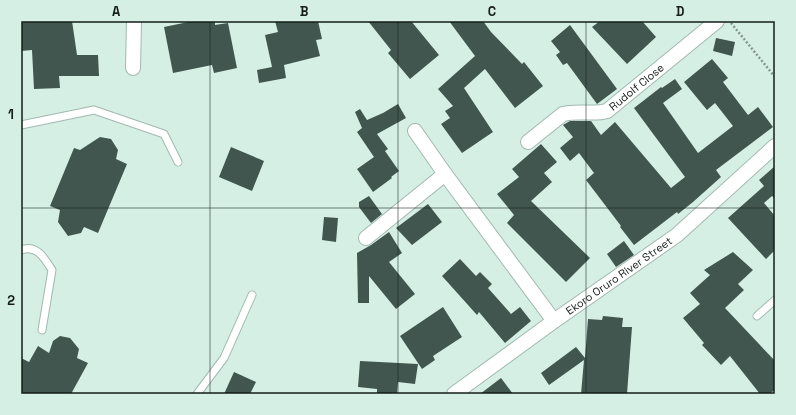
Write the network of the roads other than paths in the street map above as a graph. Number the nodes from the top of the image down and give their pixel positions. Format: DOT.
graph roads {
  1 [pos="134,21"];
  2 [pos="717,21"];
  3 [pos="133,68"];
  4 [pos="21,125"];
  5 [pos="415,131"];
  6 [pos="528,142"];
  7 [pos="775,146"];
  8 [pos="178,162"];
  9 [pos="445,174"];
  10 [pos="366,238"];
  11 [pos="21,250"];
  12 [pos="252,295"];
  13 [pos="775,300"];
  14 [pos="757,316"];
  15 [pos="554,321"];
  16 [pos="42,330"];
  17 [pos="197,394"];
  18 [pos="454,394"];
  1 -- 3 [label="street"];
  2 -- 6 [label="street, Rudolf Close"];
  4 -- 8 [label="lane"];
  5 -- 9 [label="street"];
  7 -- 15 [label="street, Ekoro Oruro River Street"];
  9 -- 10 [label="street"];
  9 -- 15 [label="street"];
  11 -- 16 [label="lane"];
  12 -- 17 [label="lane"];
  13 -- 14 [label="lane"];
  15 -- 18 [label="street, Ekoro Oruro River Street"];
}
